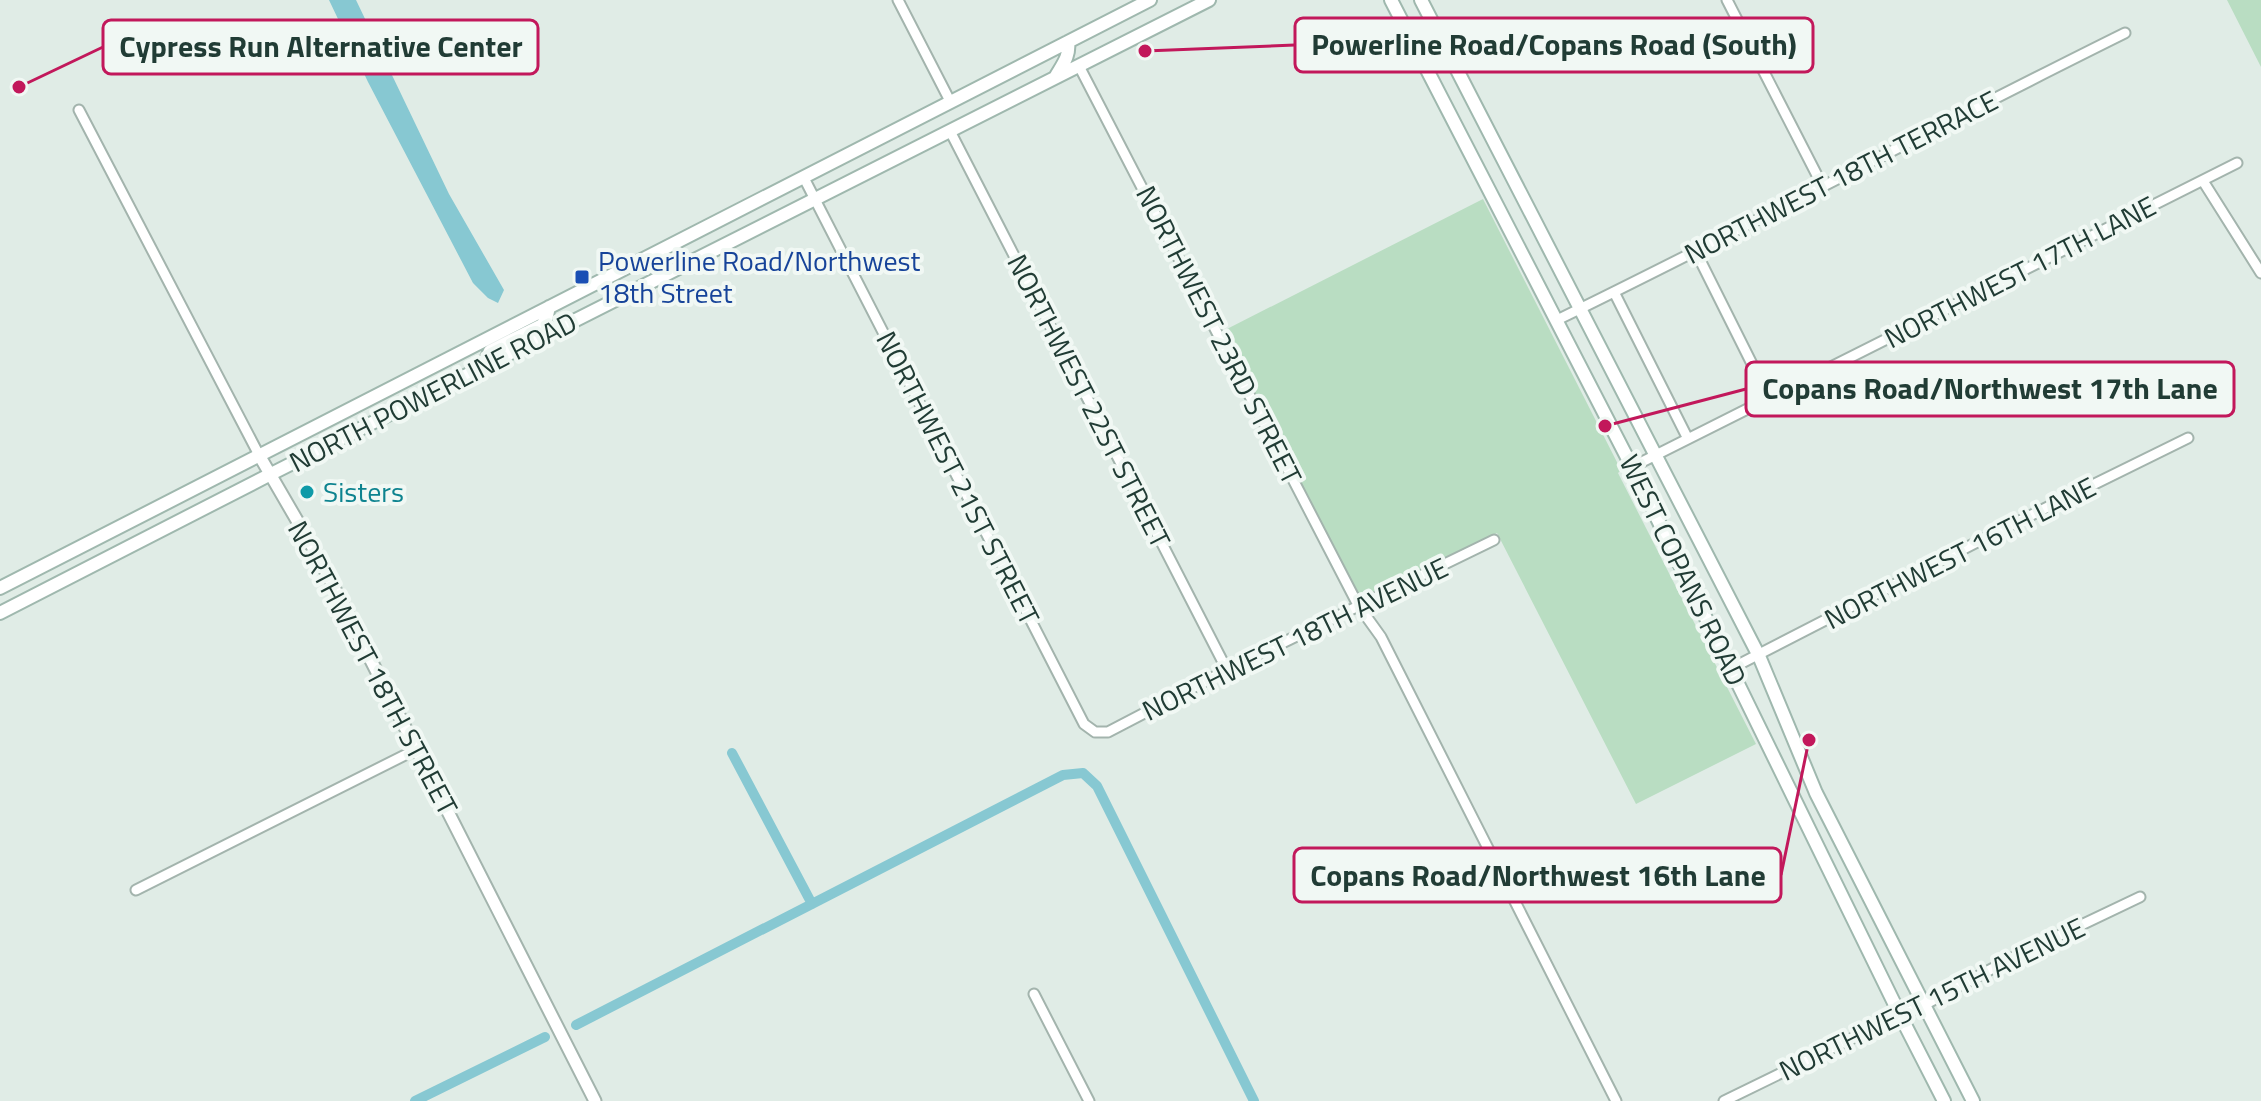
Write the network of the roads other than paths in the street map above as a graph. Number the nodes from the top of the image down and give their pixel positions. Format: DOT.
graph roads {
  1 [pos="898,0"];
  2 [pos="1150,0"];
  3 [pos="1209,0"];
  4 [pos="1391,0"];
  5 [pos="1421,0"];
  6 [pos="1727,0"];
  7 [pos="2125,33"];
  8 [pos="1068,42"];
  9 [pos="1079,66"];
  10 [pos="1054,78"];
  11 [pos="950,101"];
  12 [pos="79,110"];
  13 [pos="950,131"];
  14 [pos="2237,163"];
  15 [pos="804,178"];
  16 [pos="2203,181"];
  17 [pos="1822,185"];
  18 [pos="815,199"];
  19 [pos="1696,252"];
  20 [pos="2261,273"];
  21 [pos="1614,292"];
  22 [pos="549,307"];
  23 [pos="1580,308"];
  24 [pos="1557,320"];
  25 [pos="483,367"];
  26 [pos="1769,398"];
  27 [pos="2188,438"];
  28 [pos="1688,439"];
  29 [pos="259,455"];
  30 [pos="1656,455"];
  31 [pos="1632,467"];
  32 [pos="269,475"];
  33 [pos="1494,540"];
  34 [pos="17,580"];
  35 [pos="0,588"];
  36 [pos="1358,605"];
  37 [pos="0,612"];
  38 [pos="1759,656"];
  39 [pos="1732,668"];
  40 [pos="1227,670"];
  41 [pos="1095,732"];
  42 [pos="417,749"];
  43 [pos="136,890"];
  44 [pos="2140,897"];
  45 [pos="1034,994"];
  46 [pos="1924,1005"];
  47 [pos="1900,1015"];
  48 [pos="595,1101"];
  49 [pos="1089,1101"];
  50 [pos="1616,1101"];
  51 [pos="1724,1101"];
  52 [pos="1944,1101"];
  53 [pos="1973,1101"];
  1 -- 11 [label="street"];
  2 -- 8 [label="main road, NORTH POWERLINE ROAD"];
  3 -- 9 [label="main road, NORTH POWERLINE ROAD"];
  4 -- 24 [label="main road, WEST COPANS ROAD"];
  5 -- 23 [label="main road, WEST COPANS ROAD"];
  6 -- 17 [label="street"];
  7 -- 17 [label="street, NORTHWEST 18TH TERRACE"];
  8 -- 10 [label="main road"];
  8 -- 11 [label="main road, NORTH POWERLINE ROAD"];
  9 -- 10 [label="main road, NORTH POWERLINE ROAD"];
  9 -- 36 [label="street, NORTHWEST 23RD STREET"];
  10 -- 13 [label="main road, NORTH POWERLINE ROAD"];
  11 -- 15 [label="main road, NORTH POWERLINE ROAD"];
  12 -- 29 [label="street, NORTHWEST 18TH STREET"];
  13 -- 18 [label="main road, NORTH POWERLINE ROAD"];
  13 -- 40 [label="street, NORTHWEST 22ST STREET"];
  14 -- 16 [label="street, NORTHWEST 17TH LANE"];
  15 -- 18 [label="street, NORTHWEST 21ST STREET"];
  15 -- 22 [label="main road, NORTH POWERLINE ROAD"];
  16 -- 20 [label="street"];
  16 -- 26 [label="street, NORTHWEST 17TH LANE"];
  17 -- 19 [label="street, NORTHWEST 18TH TERRACE"];
  18 -- 25 [label="main road, NORTH POWERLINE ROAD"];
  18 -- 41 [label="street, NORTHWEST 21ST STREET"];
  19 -- 21 [label="street, NORTHWEST 18TH TERRACE"];
  19 -- 26 [label="street"];
  21 -- 23 [label="street, NORTHWEST 18TH TERRACE"];
  21 -- 28 [label="street"];
  22 -- 25 [label="main road"];
  22 -- 29 [label="main road, NORTH POWERLINE ROAD"];
  23 -- 24 [label="street, NORTHWEST 18TH TERRACE"];
  23 -- 30 [label="main road, WEST COPANS ROAD"];
  24 -- 31 [label="main road, WEST COPANS ROAD"];
  25 -- 32 [label="main road, NORTH POWERLINE ROAD"];
  26 -- 28 [label="street, NORTHWEST 17TH LANE"];
  27 -- 38 [label="street, NORTHWEST 16TH LANE"];
  28 -- 30 [label="street, NORTHWEST 17TH LANE"];
  29 -- 32 [label="street, NORTHWEST 18TH STREET"];
  29 -- 34 [label="main road, NORTH POWERLINE ROAD"];
  30 -- 31 [label="street, NORTHWEST 17TH LANE"];
  30 -- 38 [label="main road, WEST COPANS ROAD"];
  31 -- 39 [label="main road, WEST COPANS ROAD"];
  32 -- 37 [label="main road, NORTH POWERLINE ROAD"];
  32 -- 42 [label="street, NORTHWEST 18TH STREET"];
  33 -- 36 [label="street, NORTHWEST 18TH AVENUE"];
  34 -- 35 [label="main road, NORTH POWERLINE ROAD"];
  34 -- 37 [label="main road"];
  36 -- 40 [label="street, NORTHWEST 18TH AVENUE"];
  36 -- 50 [label="street, NORTHWEST 23RD STREET"];
  38 -- 39 [label="street, NORTHWEST 16TH LANE"];
  38 -- 46 [label="main road, WEST COPANS ROAD"];
  39 -- 47 [label="main road, WEST COPANS ROAD"];
  40 -- 41 [label="street, NORTHWEST 18TH AVENUE"];
  42 -- 43 [label="street"];
  42 -- 48 [label="street, NORTHWEST 18TH STREET"];
  44 -- 46 [label="street, NORTHWEST 15TH AVENUE"];
  45 -- 49 [label="street"];
  46 -- 47 [label="street, NORTHWEST 15TH AVENUE"];
  46 -- 53 [label="main road, WEST COPANS ROAD"];
  47 -- 51 [label="street, NORTHWEST 15TH AVENUE"];
  47 -- 52 [label="main road, WEST COPANS ROAD"];
}
